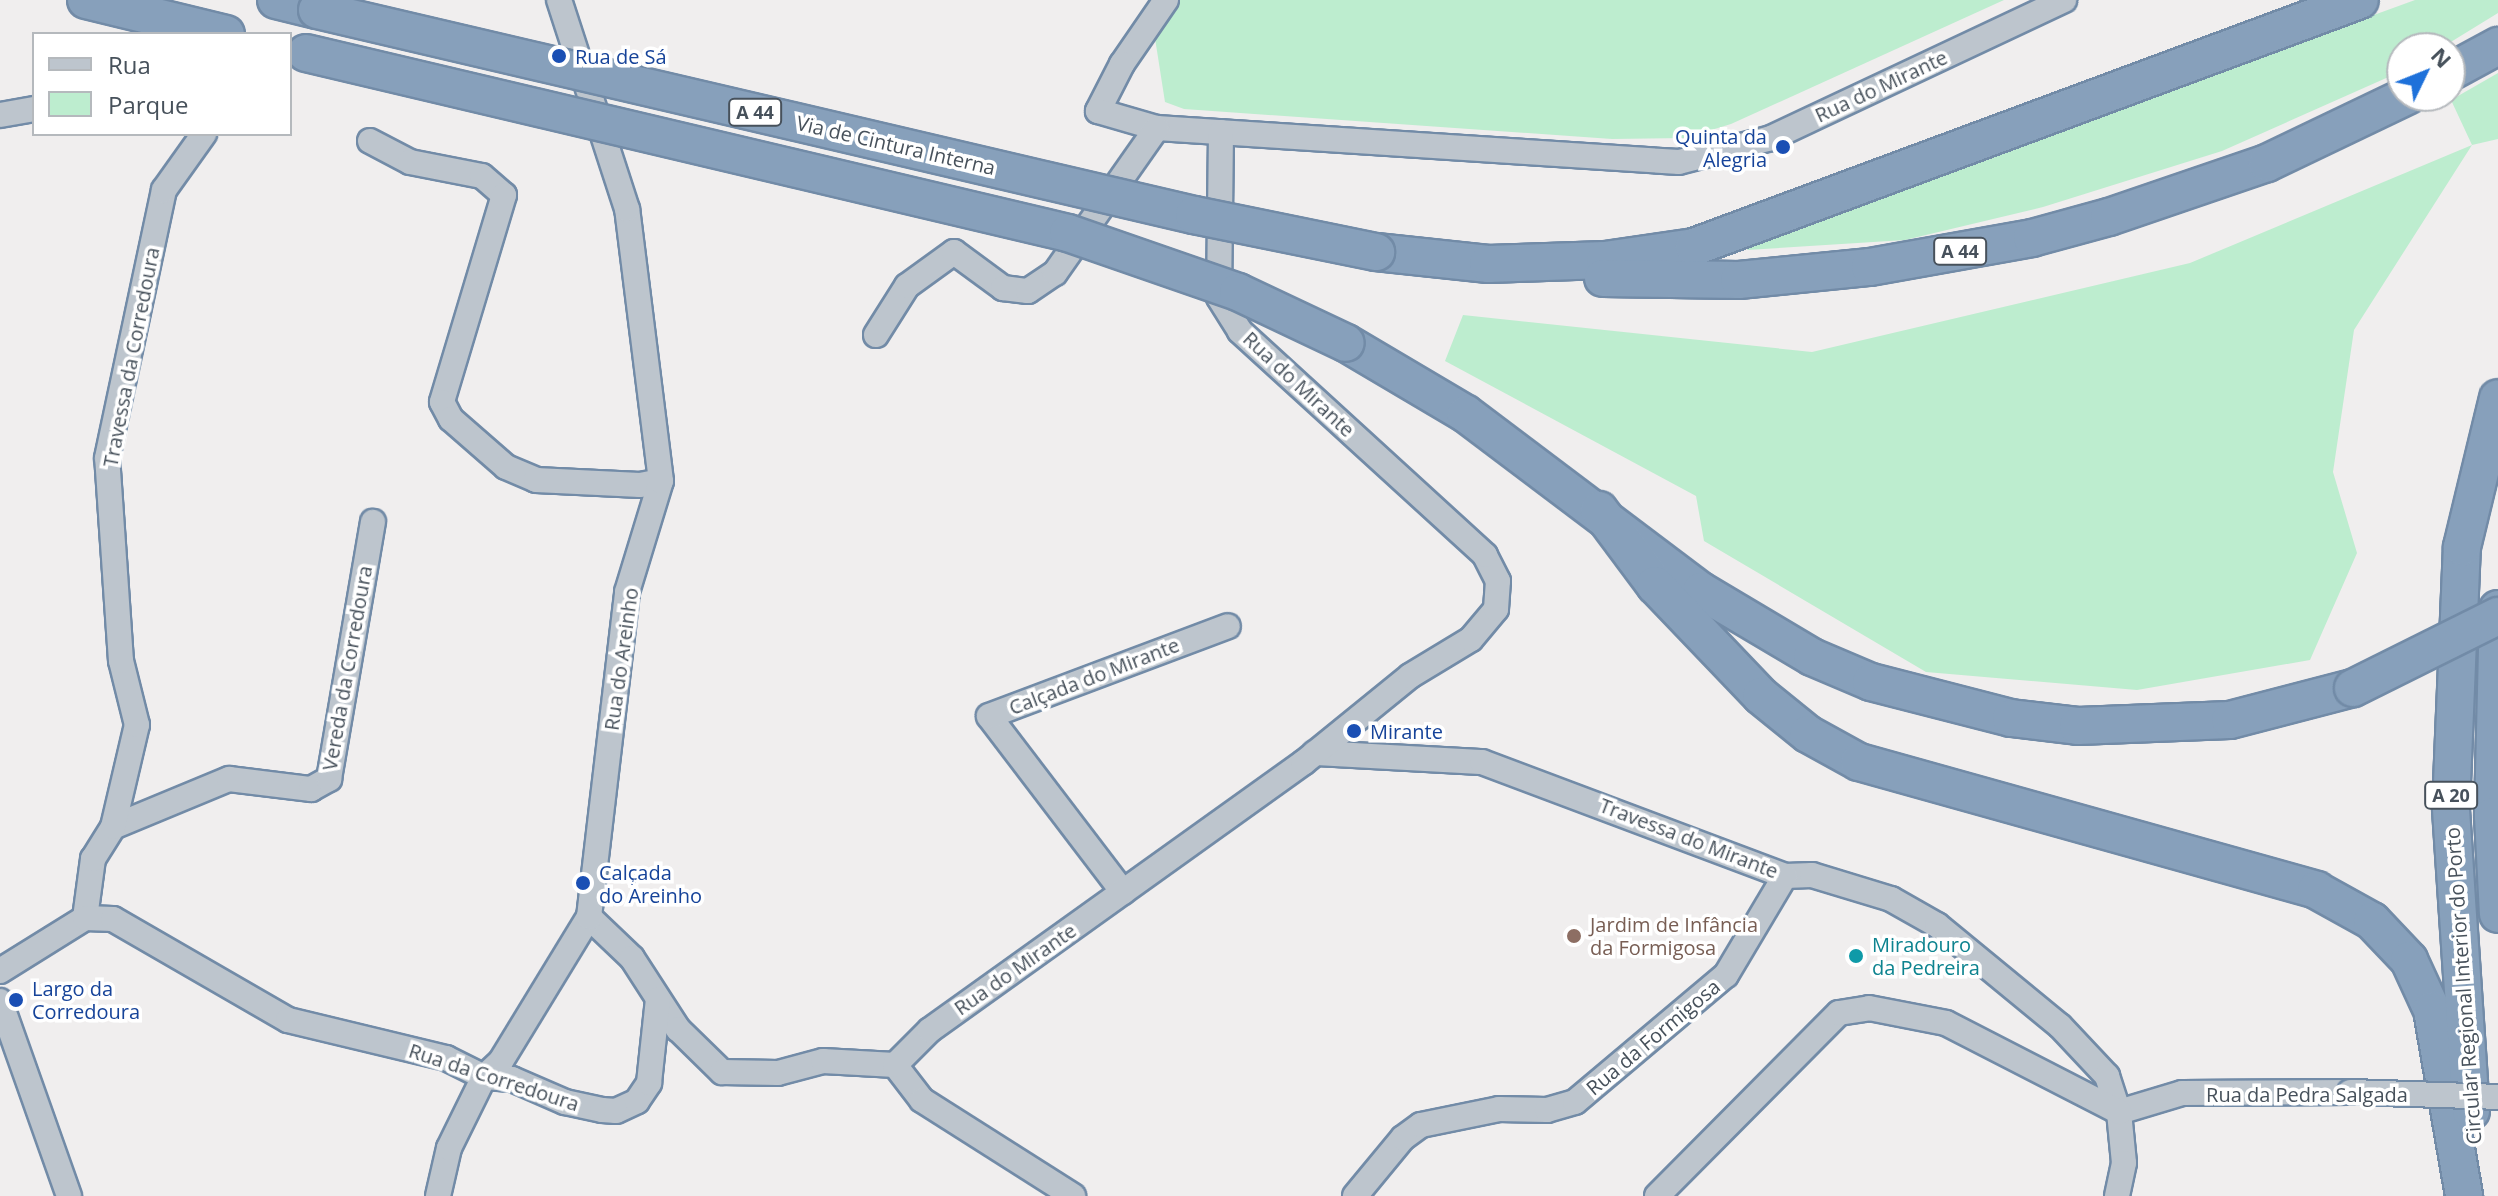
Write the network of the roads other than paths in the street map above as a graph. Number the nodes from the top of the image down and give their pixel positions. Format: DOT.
graph roads {
  1 [pos="86,0"];
  2 [pos="276,0"];
  3 [pos="559,0"];
  4 [pos="1166,0"];
  5 [pos="2064,0"];
  6 [pos="2360,0"];
  7 [pos="218,32"];
  8 [pos="2498,46"];
  9 [pos="298,51"];
  10 [pos="2466,63"];
  11 [pos="2386,106"];
  12 [pos="32,109"];
  13 [pos="0,115"];
  14 [pos="1157,128"];
  15 [pos="1221,132"];
  16 [pos="203,136"];
  17 [pos="370,141"];
  18 [pos="1488,264"];
  19 [pos="876,335"];
  20 [pos="2498,398"];
  21 [pos="661,481"];
  22 [pos="1599,510"];
  23 [pos="373,522"];
  24 [pos="2498,609"];
  25 [pos="2498,616"];
  26 [pos="1228,626"];
  27 [pos="1315,753"];
  28 [pos="113,827"];
  29 [pos="1785,876"];
  30 [pos="1123,892"];
  31 [pos="2498,914"];
  32 [pos="589,917"];
  33 [pos="85,918"];
  34 [pos="0,971"];
  35 [pos="658,999"];
  36 [pos="0,1001"];
  37 [pos="895,1065"];
  38 [pos="484,1077"];
  39 [pos="2498,1097"];
  40 [pos="2119,1112"];
  41 [pos="69,1196"];
  42 [pos="438,1196"];
  43 [pos="1073,1196"];
  44 [pos="1355,1196"];
  45 [pos="1657,1196"];
  46 [pos="2117,1196"];
  47 [pos="2464,1196"];
  48 [pos="2475,1196"];
  1 -- 7 [label="highway"];
  2 -- 18 [label="highway, Via de Cintura Interna / A 44, bridge"];
  3 -- 21 [label="street, Rua do Areinho"];
  4 -- 14 [label="street"];
  5 -- 15 [label="street, Rua do Mirante"];
  6 -- 18 [label="highway"];
  8 -- 10 [label="highway"];
  9 -- 22 [label="highway, A 44, bridge"];
  11 -- 18 [label="highway, A 44"];
  12 -- 13 [label="street"];
  14 -- 15 [label="street"];
  14 -- 19 [label="street"];
  15 -- 27 [label="street, Rua do Mirante"];
  16 -- 28 [label="street, Travessa da Corredoura"];
  17 -- 21 [label="street"];
  20 -- 48 [label="highway, Circular Regional Interior do Porto / A 20"];
  21 -- 32 [label="street, Rua do Areinho"];
  22 -- 25 [label="highway, A 44, bridge"];
  22 -- 47 [label="highway"];
  23 -- 28 [label="street, Vereda da Corredoura"];
  24 -- 31 [label="highway, Circular Regional Interior do Porto / A 20"];
  26 -- 30 [label="street, Calçada do Mirante"];
  27 -- 29 [label="street, Travessa do Mirante"];
  27 -- 30 [label="street, Rua do Mirante"];
  28 -- 33 [label="street, Travessa da Corredoura"];
  29 -- 40 [label="street, Travessa do Mirante"];
  29 -- 44 [label="street, Rua da Formigosa"];
  30 -- 37 [label="street, Rua do Mirante"];
  32 -- 35 [label="street"];
  32 -- 38 [label="street, Rua do Areinho"];
  33 -- 34 [label="street"];
  33 -- 38 [label="street, Rua da Corredoura"];
  35 -- 37 [label="street"];
  35 -- 38 [label="street, Rua da Corredoura"];
  36 -- 41 [label="street"];
  37 -- 43 [label="street"];
  38 -- 42 [label="street, Rua do Areinho"];
  39 -- 40 [label="street, Rua da Pedra Salgada, bridge"];
  40 -- 45 [label="street"];
  40 -- 46 [label="street, Travessa do Mirante"];
}
